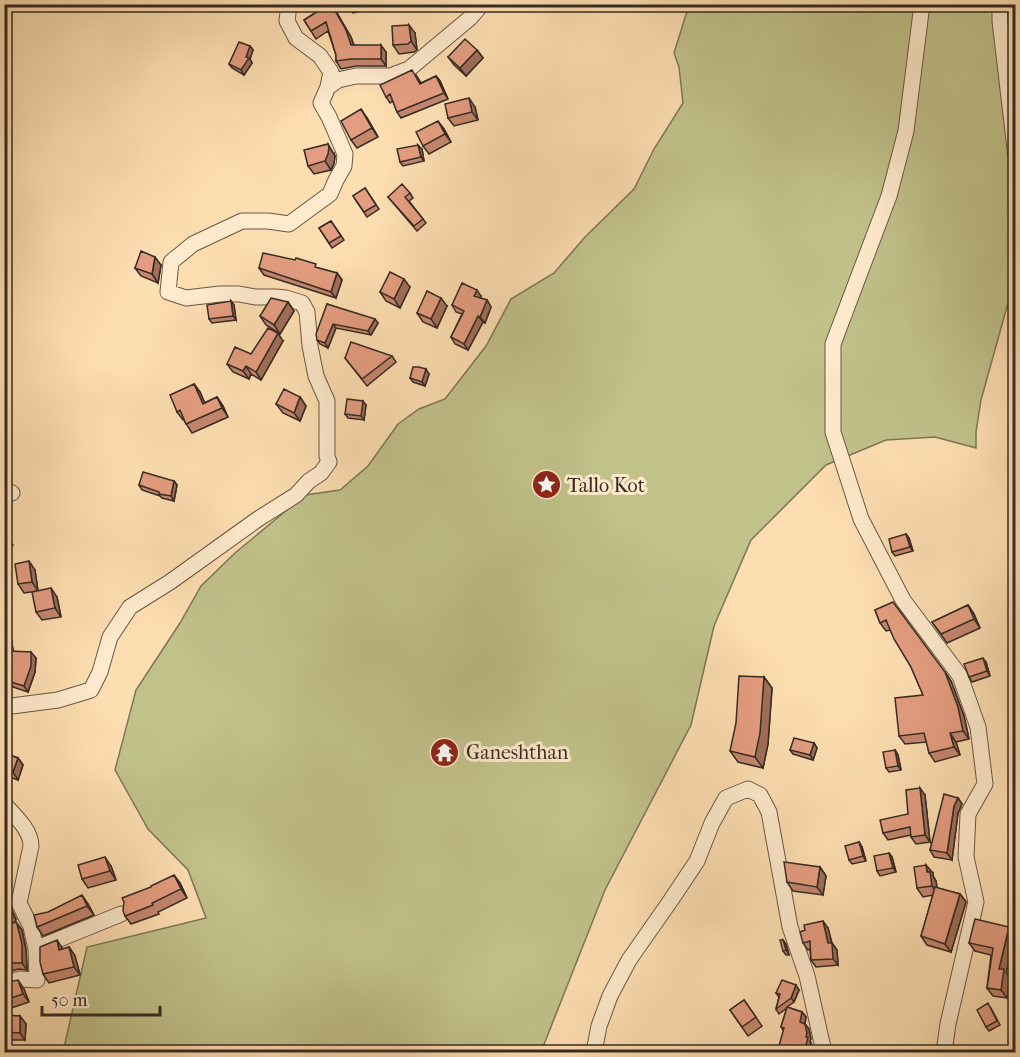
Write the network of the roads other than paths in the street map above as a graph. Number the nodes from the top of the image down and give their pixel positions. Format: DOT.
graph roads {
  1 [pos="289,4"];
  2 [pos="482,4"];
  3 [pos="922,4"];
  4 [pos="1000,4"];
  5 [pos="328,87"];
  6 [pos="1016,157"];
  7 [pos="4,707"];
  8 [pos="4,804"];
  9 [pos="121,914"];
  10 [pos="36,949"];
  11 [pos="4,984"];
  12 [pos="594,1053"];
  13 [pos="824,1053"];
  14 [pos="944,1053"];
  1 -- 5 [label="street"];
  2 -- 5 [label="street"];
  3 -- 14 [label="street"];
  4 -- 6 [label="street"];
  5 -- 7 [label="street"];
  8 -- 10 [label="street"];
  9 -- 10 [label="street"];
  10 -- 11 [label="street"];
  12 -- 13 [label="street"];
}
